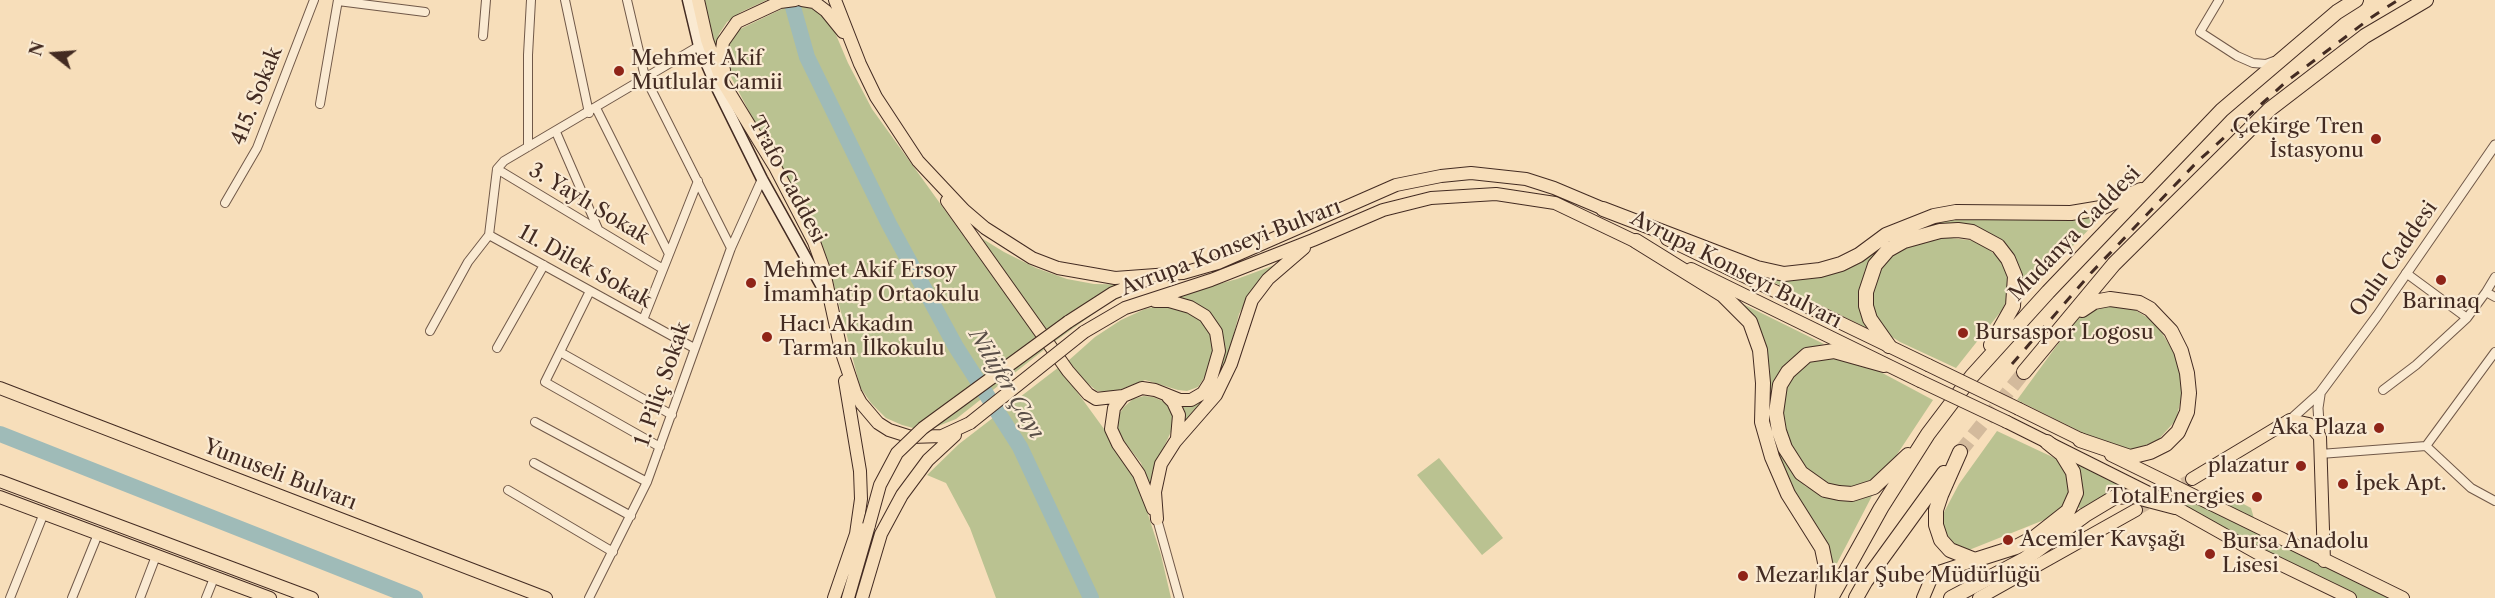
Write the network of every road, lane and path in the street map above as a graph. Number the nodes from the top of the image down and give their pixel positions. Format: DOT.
graph roads {
  1 [pos="314,0"];
  2 [pos="338,0"];
  3 [pos="486,0"];
  4 [pos="531,0"];
  5 [pos="565,0"];
  6 [pos="627,0"];
  7 [pos="687,0"];
  8 [pos="698,0"];
  9 [pos="795,0"];
  10 [pos="802,0"];
  11 [pos="835,0"];
  12 [pos="2219,0"];
  13 [pos="2356,0"];
  14 [pos="2426,0"];
  15 [pos="425,12"];
  16 [pos="483,36"];
  17 [pos="849,40"];
  18 [pos="699,46"];
  19 [pos="2281,59"];
  20 [pos="645,77"];
  21 [pos="320,104"];
  22 [pos="592,111"];
  23 [pos="742,112"];
  24 [pos="556,132"];
  25 [pos="2495,146"];
  26 [pos="528,147"];
  27 [pos="918,161"];
  28 [pos="497,169"];
  29 [pos="762,179"];
  30 [pos="698,181"];
  31 [pos="2149,187"];
  32 [pos="225,203"];
  33 [pos="1603,208"];
  34 [pos="599,231"];
  35 [pos="489,235"];
  36 [pos="1313,240"];
  37 [pos="1636,241"];
  38 [pos="731,248"];
  39 [pos="669,254"];
  40 [pos="544,265"];
  41 [pos="663,269"];
  42 [pos="2406,273"];
  43 [pos="1162,274"];
  44 [pos="2495,277"];
  45 [pos="590,291"];
  46 [pos="2486,292"];
  47 [pos="2495,297"];
  48 [pos="1144,301"];
  49 [pos="832,309"];
  50 [pos="2467,318"];
  51 [pos="643,320"];
  52 [pos="430,331"];
  53 [pos="2046,345"];
  54 [pos="1889,346"];
  55 [pos="497,348"];
  56 [pos="694,348"];
  57 [pos="841,350"];
  58 [pos="560,352"];
  59 [pos="2495,352"];
  60 [pos="1884,364"];
  61 [pos="2024,372"];
  62 [pos="1972,376"];
  63 [pos="0,388"];
  64 [pos="2383,390"];
  65 [pos="1158,391"];
  66 [pos="2320,393"];
  67 [pos="1122,396"];
  68 [pos="672,415"];
  69 [pos="2290,420"];
  70 [pos="535,422"];
  71 [pos="970,423"];
  72 [pos="1928,434"];
  73 [pos="2320,437"];
  74 [pos="2080,440"];
  75 [pos="1175,441"];
  76 [pos="2047,442"];
  77 [pos="2426,446"];
  78 [pos="660,447"];
  79 [pos="2320,454"];
  80 [pos="534,463"];
  81 [pos="2192,478"];
  82 [pos="0,481"];
  83 [pos="647,482"];
  84 [pos="508,489"];
  85 [pos="0,497"];
  86 [pos="2495,501"];
  87 [pos="2175,507"];
  88 [pos="2136,510"];
  89 [pos="44,513"];
  90 [pos="631,516"];
  91 [pos="1157,519"];
  92 [pos="98,534"];
  93 [pos="613,552"];
  94 [pos="156,556"];
  95 [pos="1975,560"];
  96 [pos="2324,561"];
  97 [pos="214,578"];
  98 [pos="266,597"];
  99 [pos="10,598"];
  100 [pos="72,598"];
  101 [pos="140,598"];
  102 [pos="206,598"];
  103 [pos="312,598"];
  104 [pos="546,598"];
  105 [pos="589,598"];
  106 [pos="834,598"];
  107 [pos="848,598"];
  108 [pos="862,598"];
  109 [pos="1179,598"];
  110 [pos="1822,598"];
  111 [pos="1831,598"];
  112 [pos="1856,598"];
  113 [pos="1923,598"];
  114 [pos="1951,598"];
  115 [pos="1979,598"];
  116 [pos="2350,598"];
  117 [pos="2403,598"];
  1 -- 32 [label="street, 415. Sokak"];
  2 -- 15 [label="street"];
  2 -- 21 [label="street"];
  3 -- 16 [label="street"];
  4 -- 26 [label="street"];
  5 -- 22 [label="street"];
  6 -- 20 [label="street"];
  7 -- 18 [label="main road, Trafo Caddesi"];
  8 -- 23 [label="main road, Avrupa Konseyi Bulvarı"];
  9 -- 23 [label="main road"];
  10 -- 17 [label="main road"];
  11 -- 17 [label="main road, Avrupa Konseyi Bulvarı"];
  12 -- 19 [label="street"];
  13 -- 19 [label="highway, Mudanya Caddesi"];
  14 -- 53 [label="highway"];
  17 -- 27 [label="main road, Avrupa Konseyi Bulvarı"];
  18 -- 20 [label="street"];
  18 -- 29 [label="main road, Trafo Caddesi"];
  19 -- 31 [label="highway, Mudanya Caddesi"];
  20 -- 22 [label="street"];
  20 -- 30 [label="street"];
  22 -- 24 [label="street"];
  22 -- 39 [label="street"];
  23 -- 49 [label="main road, Avrupa Konseyi Bulvarı"];
  24 -- 26 [label="street"];
  24 -- 34 [label="street"];
  25 -- 42 [label="street, Oulu Caddesi"];
  26 -- 28 [label="street"];
  27 -- 43 [label="main road, Avrupa Konseyi Bulvarı"];
  27 -- 67 [label="main road"];
  28 -- 34 [label="street, 3. Yaylı Sokak"];
  28 -- 35 [label="street"];
  29 -- 38 [label="street, 1. Piliç Sokak"];
  29 -- 49 [label="main road, Trafo Caddesi"];
  30 -- 38 [label="street"];
  30 -- 39 [label="street"];
  31 -- 33 [label="highway"];
  31 -- 62 [label="highway, Mudanya Caddesi"];
  33 -- 43 [label="main road, Avrupa Konseyi Bulvarı"];
  33 -- 54 [label="main road, Avrupa Konseyi Bulvarı"];
  34 -- 41 [label="street, 3. Yaylı Sokak"];
  35 -- 40 [label="street, 11. Dilek Sokak"];
  35 -- 52 [label="street"];
  36 -- 37 [label="main road, Avrupa Konseyi Bulvarı"];
  36 -- 48 [label="main road, Avrupa Konseyi Bulvarı"];
  36 -- 75 [label="main road"];
  37 -- 60 [label="main road, Avrupa Konseyi Bulvarı"];
  37 -- 110 [label="highway"];
  38 -- 56 [label="street, 1. Piliç Sokak"];
  39 -- 41 [label="street"];
  40 -- 45 [label="street, 11. Dilek Sokak"];
  40 -- 55 [label="street"];
  41 -- 51 [label="street"];
  42 -- 50 [label="street"];
  42 -- 66 [label="street, Oulu Caddesi"];
  43 -- 107 [label="main road, bridge"];
  44 -- 46 [label="street"];
  45 -- 51 [label="street, 11. Dilek Sokak"];
  45 -- 58 [label="street"];
  46 -- 47 [label="street"];
  46 -- 50 [label="street"];
  48 -- 65 [label="main road"];
  48 -- 71 [label="main road, Avrupa Konseyi Bulvarı, bridge"];
  49 -- 57 [label="main road, Avrupa Konseyi Bulvarı"];
  50 -- 64 [label="street"];
  51 -- 56 [label="street, 11. Dilek Sokak"];
  53 -- 61 [label="highway"];
  53 -- 74 [label="highway"];
  54 -- 62 [label="highway"];
  54 -- 74 [label="main road, Avrupa Konseyi Bulvarı, bridge"];
  56 -- 68 [label="street, 1. Piliç Sokak"];
  57 -- 71 [label="main road, Avrupa Konseyi Bulvarı"];
  57 -- 106 [label="main road"];
  58 -- 68 [label="street"];
  58 -- 78 [label="street"];
  59 -- 77 [label="street"];
  60 -- 72 [label="highway"];
  60 -- 76 [label="main road, Avrupa Konseyi Bulvarı, bridge"];
  62 -- 72 [label="highway, Mudanya Caddesi"];
  63 -- 104 [label="main road, Yunuseli Bulvarı"];
  65 -- 67 [label="main road"];
  65 -- 75 [label="main road"];
  66 -- 69 [label="street, Oulu Caddesi"];
  66 -- 73 [label="street"];
  67 -- 91 [label="main road"];
  68 -- 78 [label="street, 1. Piliç Sokak"];
  69 -- 73 [label="main road"];
  69 -- 81 [label="main road"];
  70 -- 83 [label="street"];
  71 -- 108 [label="main road"];
  72 -- 111 [label="highway, Mudanya Caddesi"];
  73 -- 79 [label="main road"];
  74 -- 96 [label="main road, Avrupa Konseyi Bulvarı"];
  75 -- 91 [label="main road"];
  76 -- 87 [label="main road, Avrupa Konseyi Bulvarı"];
  76 -- 95 [label="highway"];
  77 -- 79 [label="street"];
  77 -- 86 [label="street"];
  78 -- 83 [label="street, 1. Piliç Sokak"];
  79 -- 96 [label="main road"];
  80 -- 90 [label="street"];
  82 -- 103 [label="main road"];
  83 -- 90 [label="street, 1. Piliç Sokak"];
  84 -- 93 [label="street"];
  85 -- 89 [label="main road"];
  87 -- 114 [label="highway"];
  87 -- 116 [label="main road, Avrupa Konseyi Bulvarı"];
  88 -- 115 [label="main road"];
  89 -- 92 [label="main road"];
  89 -- 99 [label="street"];
  90 -- 93 [label="street, 1. Piliç Sokak"];
  91 -- 109 [label="street"];
  92 -- 94 [label="main road"];
  92 -- 100 [label="street"];
  93 -- 105 [label="street, 1. Piliç Sokak"];
  94 -- 97 [label="main road"];
  94 -- 101 [label="street"];
  95 -- 112 [label="highway"];
  95 -- 113 [label="main road"];
  96 -- 117 [label="main road, Avrupa Konseyi Bulvarı"];
  97 -- 98 [label="main road"];
  97 -- 102 [label="street"];
}
